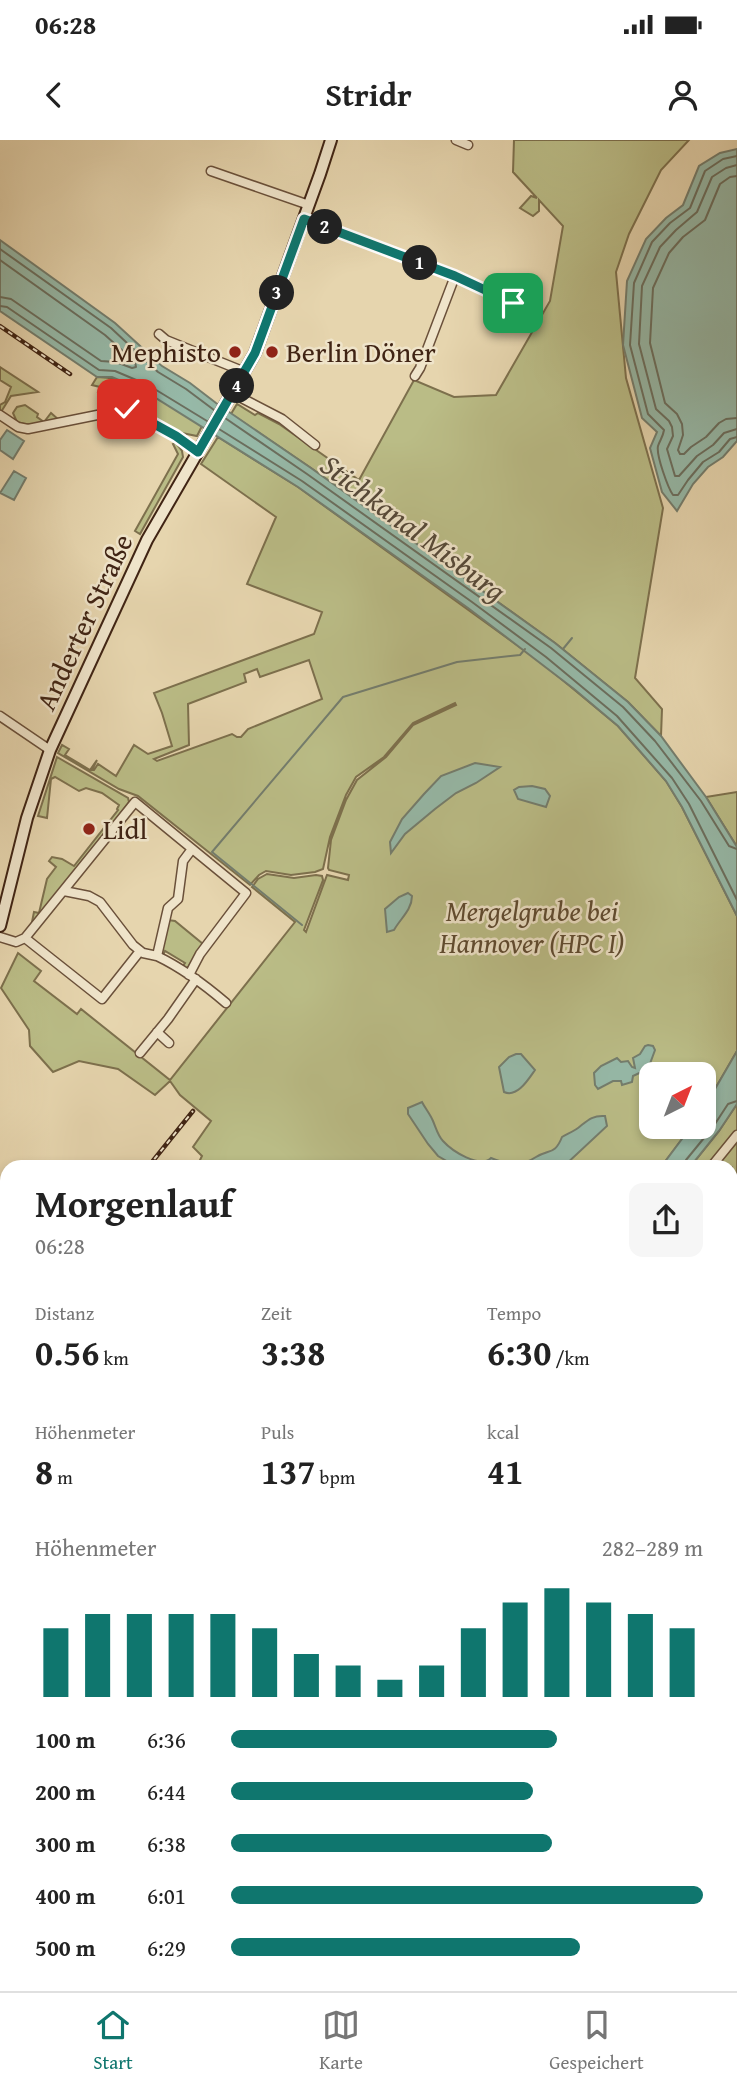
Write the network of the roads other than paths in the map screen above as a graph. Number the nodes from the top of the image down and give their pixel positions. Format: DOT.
graph roads {
  1 [pos="331,140"];
  2 [pos="456,140"];
  3 [pos="468,145"];
  4 [pos="211,172"];
  5 [pos="309,205"];
  6 [pos="304,219"];
  7 [pos="455,276"];
  8 [pos="530,307"];
  9 [pos="159,334"];
  10 [pos="245,372"];
  11 [pos="415,376"];
  12 [pos="230,398"];
  13 [pos="0,415"];
  14 [pos="315,445"];
  15 [pos="198,452"];
  16 [pos="0,716"];
  17 [pos="50,750"];
  18 [pos="192,849"];
  19 [pos="64,891"];
  20 [pos="0,926"];
  21 [pos="0,937"];
  22 [pos="25,938"];
  23 [pos="140,951"];
  24 [pos="158,956"];
  25 [pos="192,977"];
  26 [pos="226,1003"];
  27 [pos="157,1032"];
  28 [pos="169,1043"];
  29 [pos="140,1053"];
  30 [pos="737,1135"];
  31 [pos="717,1160"];
  1 -- 5 [label="main road, Anderter Straße"];
  2 -- 3 [label="street"];
  4 -- 5 [label="street"];
  5 -- 6 [label="main road, Anderter Straße"];
  6 -- 7 [label="street"];
  6 -- 10 [label="main road, Anderter Straße"];
  7 -- 8 [label="street"];
  7 -- 11 [label="street"];
  9 -- 10 [label="street"];
  10 -- 12 [label="main road, Anderter Straße"];
  12 -- 14 [label="street"];
  12 -- 15 [label="main road, Anderter Straße"];
  13 -- 15 [label="street"];
  15 -- 17 [label="main road, Anderter Straße"];
  16 -- 17 [label="street"];
  17 -- 20 [label="main road, Anderter Straße"];
  18 -- 19 [label="street"];
  18 -- 24 [label="street"];
  18 -- 25 [label="street"];
  19 -- 22 [label="street"];
  19 -- 23 [label="street"];
  21 -- 22 [label="street"];
  22 -- 23 [label="street"];
  23 -- 24 [label="street"];
  24 -- 25 [label="street"];
  25 -- 26 [label="street"];
  25 -- 27 [label="street"];
  27 -- 28 [label="street"];
  27 -- 29 [label="street"];
  30 -- 31 [label="street"];
}
